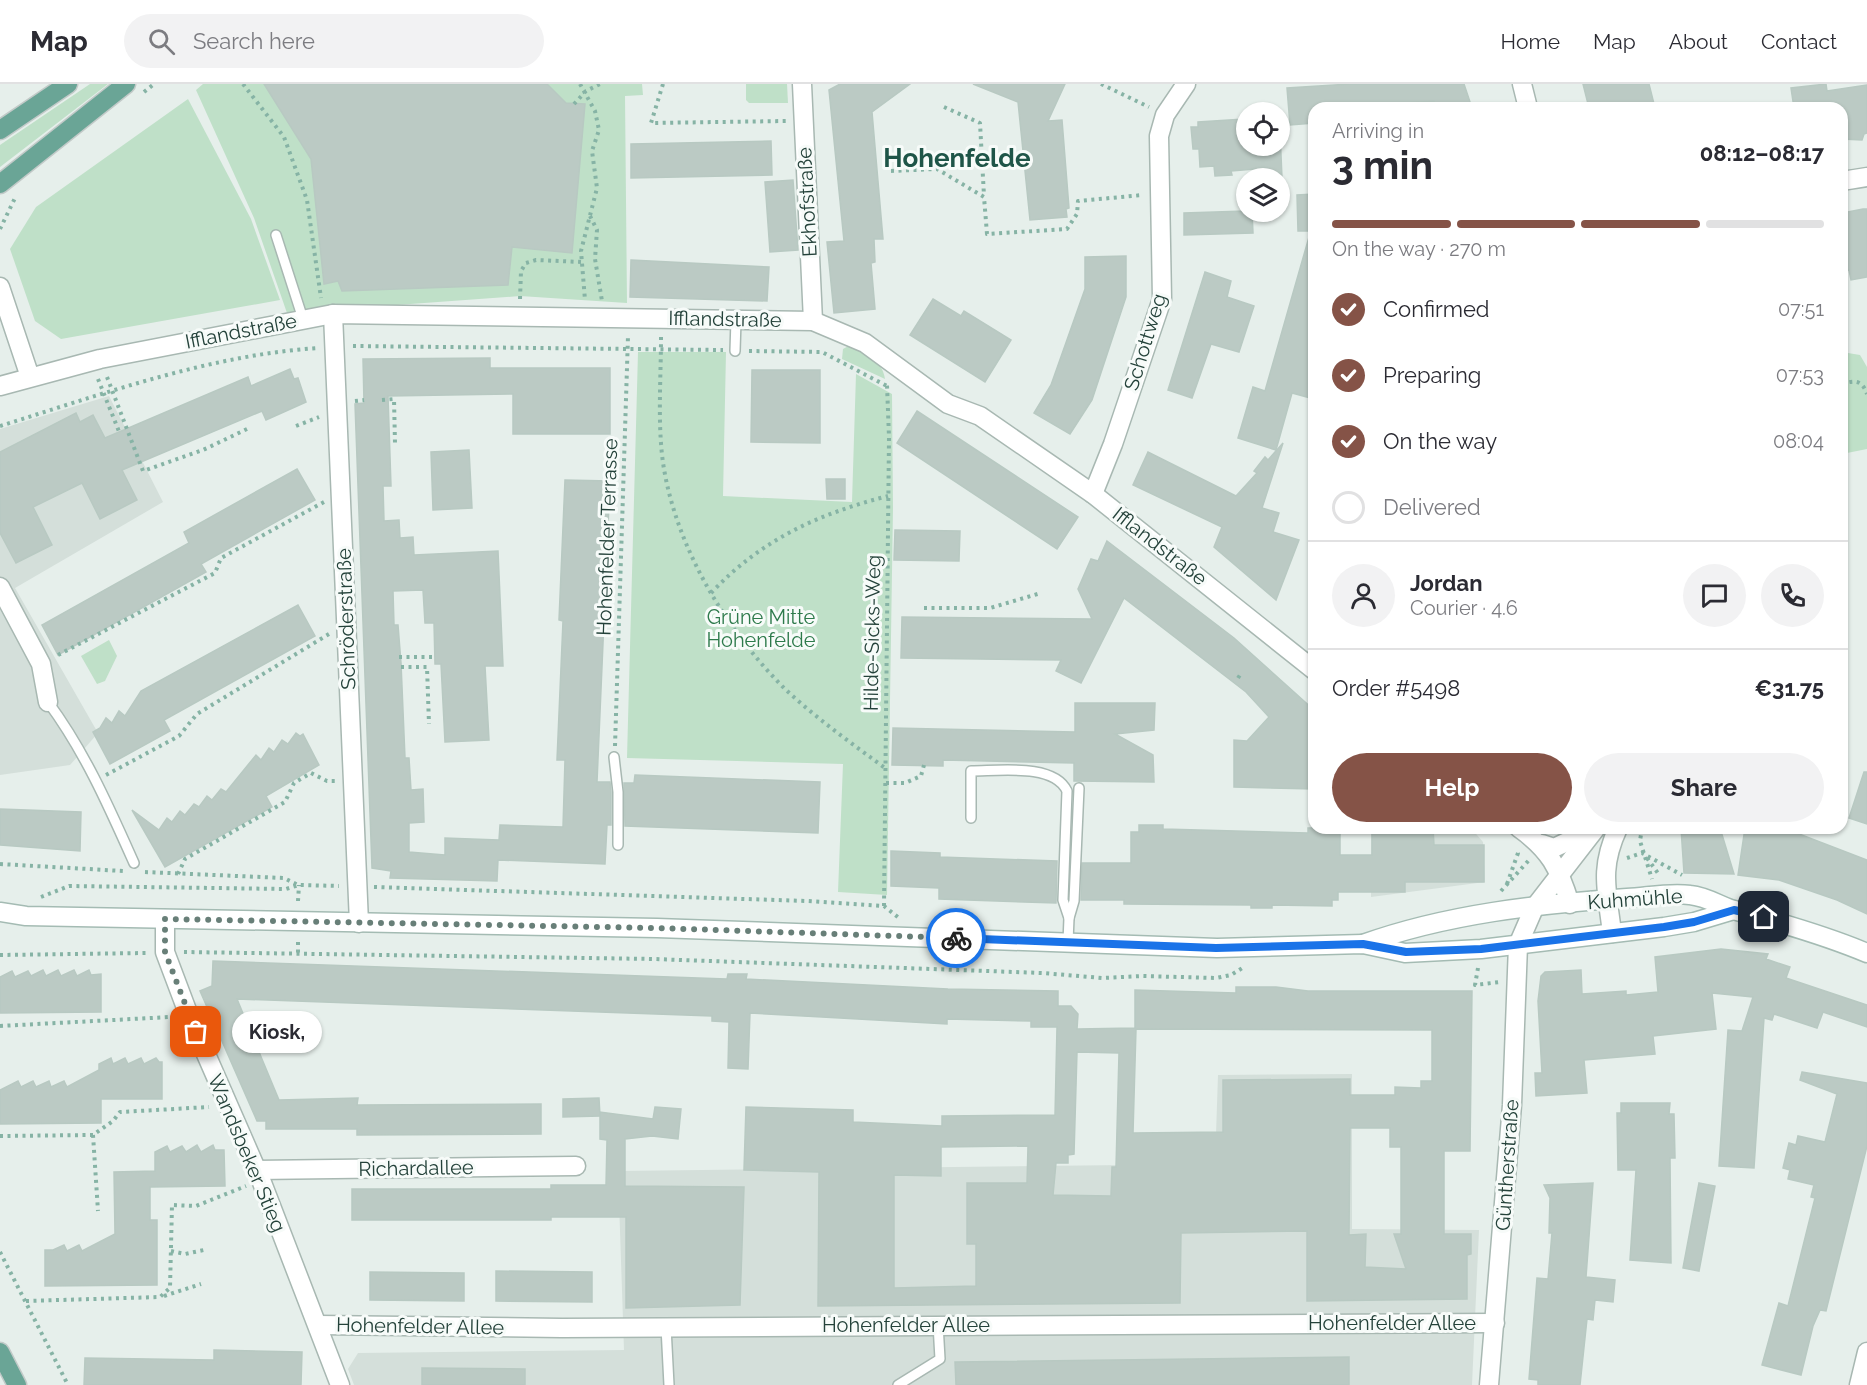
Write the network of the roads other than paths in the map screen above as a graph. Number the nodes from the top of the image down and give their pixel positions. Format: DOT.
graph roads {
  1 [pos="68,84"];
  2 [pos="126,84"];
  3 [pos="802,84"];
  4 [pos="1186,84"];
  5 [pos="1522,84"];
  6 [pos="1526,102"];
  7 [pos="0,130"];
  8 [pos="1867,177"];
  9 [pos="1848,180"];
  10 [pos="0,184"];
  11 [pos="276,235"];
  12 [pos="0,287"];
  13 [pos="328,315"];
  14 [pos="303,320"];
  15 [pos="736,320"];
  16 [pos="813,321"];
  17 [pos="735,351"];
  18 [pos="30,377"];
  19 [pos="1,383"];
  20 [pos="1093,494"];
  21 [pos="0,587"];
  22 [pos="1308,665"];
  23 [pos="48,702"];
  24 [pos="614,757"];
  25 [pos="1078,788"];
  26 [pos="971,818"];
  27 [pos="1579,834"];
  28 [pos="1591,834"];
  29 [pos="1616,834"];
  30 [pos="1517,836"];
  31 [pos="1542,844"];
  32 [pos="618,845"];
  33 [pos="134,863"];
  34 [pos="1560,872"];
  35 [pos="1608,899"];
  36 [pos="1570,904"];
  37 [pos="1534,908"];
  38 [pos="1734,910"];
  39 [pos="0,912"];
  40 [pos="26,916"];
  41 [pos="1069,918"];
  42 [pos="165,919"];
  43 [pos="0,922"];
  44 [pos="359,923"];
  45 [pos="1612,933"];
  46 [pos="1068,942"];
  47 [pos="1363,944"];
  48 [pos="1518,945"];
  49 [pos="1867,953"];
  50 [pos="576,1166"];
  51 [pos="258,1175"];
  52 [pos="1495,1323"];
  53 [pos="938,1324"];
  54 [pos="318,1325"];
  55 [pos="666,1327"];
  56 [pos="0,1352"];
  57 [pos="1867,1352"];
  58 [pos="17,1385"];
  59 [pos="340,1385"];
  60 [pos="669,1385"];
  61 [pos="898,1385"];
  62 [pos="1489,1385"];
  63 [pos="1859,1385"];
  1 -- 7 [label="main road"];
  2 -- 10 [label="main road"];
  3 -- 16 [label="street, Ekhofstraße"];
  4 -- 20 [label="street, Schottweg"];
  5 -- 6 [label="street"];
  8 -- 9 [label="street"];
  11 -- 14 [label="lane"];
  12 -- 18 [label="street"];
  13 -- 14 [label="street, Ifflandstraße"];
  13 -- 15 [label="street, Ifflandstraße"];
  13 -- 44 [label="street, Schröderstraße"];
  14 -- 18 [label="street, Ifflandstraße"];
  15 -- 16 [label="street, Ifflandstraße"];
  15 -- 17 [label="lane"];
  16 -- 20 [label="street, Ifflandstraße"];
  18 -- 19 [label="street, Ifflandstraße"];
  20 -- 22 [label="street, Ifflandstraße"];
  21 -- 23 [label="street"];
  23 -- 33 [label="lane"];
  24 -- 32 [label="lane"];
  25 -- 41 [label="lane"];
  26 -- 41 [label="lane"];
  27 -- 31 [label="street"];
  28 -- 34 [label="street"];
  29 -- 35 [label="street"];
  30 -- 31 [label="street"];
  31 -- 34 [label="street"];
  34 -- 36 [label="street"];
  34 -- 37 [label="street"];
  35 -- 36 [label="street, Kuhmühle"];
  35 -- 38 [label="street, Kuhmühle"];
  35 -- 45 [label="street"];
  36 -- 37 [label="street, Kuhmühle"];
  37 -- 47 [label="street, Kuhmühle"];
  37 -- 48 [label="street"];
  38 -- 45 [label="street, Kuhmühle"];
  38 -- 49 [label="street, Kuhmühle"];
  39 -- 40 [label="street"];
  40 -- 42 [label="street"];
  40 -- 43 [label="street"];
  41 -- 46 [label="lane"];
  42 -- 44 [label="street"];
  42 -- 51 [label="street, Wandsbeker Stieg"];
  44 -- 46 [label="street"];
  45 -- 48 [label="street, Kuhmühle"];
  46 -- 47 [label="street"];
  47 -- 48 [label="street, Kuhmühle"];
  48 -- 52 [label="street, Güntherstraße"];
  50 -- 51 [label="street, Richardallee"];
  51 -- 54 [label="street, Wandsbeker Stieg"];
  52 -- 53 [label="street, Hohenfelder Allee"];
  52 -- 62 [label="street, Güntherstraße"];
  53 -- 55 [label="street, Hohenfelder Allee"];
  53 -- 61 [label="lane"];
  54 -- 55 [label="street, Hohenfelder Allee"];
  54 -- 59 [label="street, Wandsbeker Stieg"];
  55 -- 60 [label="lane"];
  56 -- 58 [label="main road"];
  57 -- 63 [label="street"];
}
